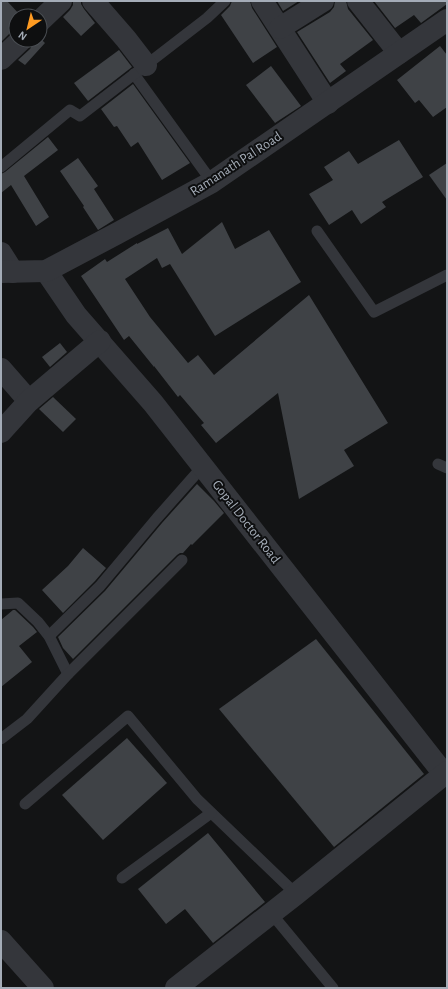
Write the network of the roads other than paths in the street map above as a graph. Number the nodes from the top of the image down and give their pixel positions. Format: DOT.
graph roads {
  1 [pos="61,1"];
  2 [pos="93,1"];
  3 [pos="225,1"];
  4 [pos="262,1"];
  5 [pos="323,1"];
  6 [pos="358,1"];
  7 [pos="48,13"];
  8 [pos="447,20"];
  9 [pos="280,28"];
  10 [pos="13,48"];
  11 [pos="399,53"];
  12 [pos="1,59"];
  13 [pos="140,70"];
  14 [pos="328,103"];
  15 [pos="1,167"];
  16 [pos="212,182"];
  17 [pos="317,231"];
  18 [pos="6,267"];
  19 [pos="46,271"];
  20 [pos="447,275"];
  21 [pos="100,342"];
  22 [pos="1,370"];
  23 [pos="29,401"];
  24 [pos="1,432"];
  25 [pos="203,466"];
  26 [pos="182,560"];
  27 [pos="1,604"];
  28 [pos="49,636"];
  29 [pos="68,674"];
  30 [pos="1,739"];
  31 [pos="446,773"];
  32 [pos="25,804"];
  33 [pos="211,813"];
  34 [pos="122,878"];
  35 [pos="296,894"];
  36 [pos="271,913"];
  37 [pos="1,941"];
  38 [pos="40,987"];
  39 [pos="176,988"];
  40 [pos="333,988"];
  1 -- 7 [label="street"];
  2 -- 13 [label="street"];
  3 -- 13 [label="lane"];
  4 -- 9 [label="street"];
  5 -- 9 [label="street"];
  6 -- 11 [label="street"];
  8 -- 11 [label="street, Ramanath Pal Road"];
  9 -- 14 [label="street"];
  10 -- 12 [label="street"];
  11 -- 14 [label="street, Ramanath Pal Road"];
  13 -- 15 [label="lane"];
  13 -- 16 [label="lane"];
  14 -- 16 [label="street, Ramanath Pal Road"];
  16 -- 19 [label="street, Ramanath Pal Road"];
  17 -- 20 [label="lane"];
  18 -- 19 [label="street, Ramanath Pal Road"];
  19 -- 21 [label="street, Gopal Doctor Road"];
  21 -- 23 [label="street"];
  21 -- 25 [label="street, Gopal Doctor Road"];
  22 -- 23 [label="street"];
  23 -- 24 [label="street"];
  25 -- 28 [label="lane"];
  25 -- 31 [label="street, Gopal Doctor Road"];
  26 -- 29 [label="lane"];
  27 -- 28 [label="lane"];
  28 -- 29 [label="lane"];
  29 -- 30 [label="lane"];
  31 -- 35 [label="street"];
  32 -- 33 [label="lane"];
  33 -- 34 [label="lane"];
  33 -- 35 [label="lane"];
  35 -- 36 [label="street"];
  36 -- 39 [label="street"];
  36 -- 40 [label="lane"];
  37 -- 38 [label="street"];
}
